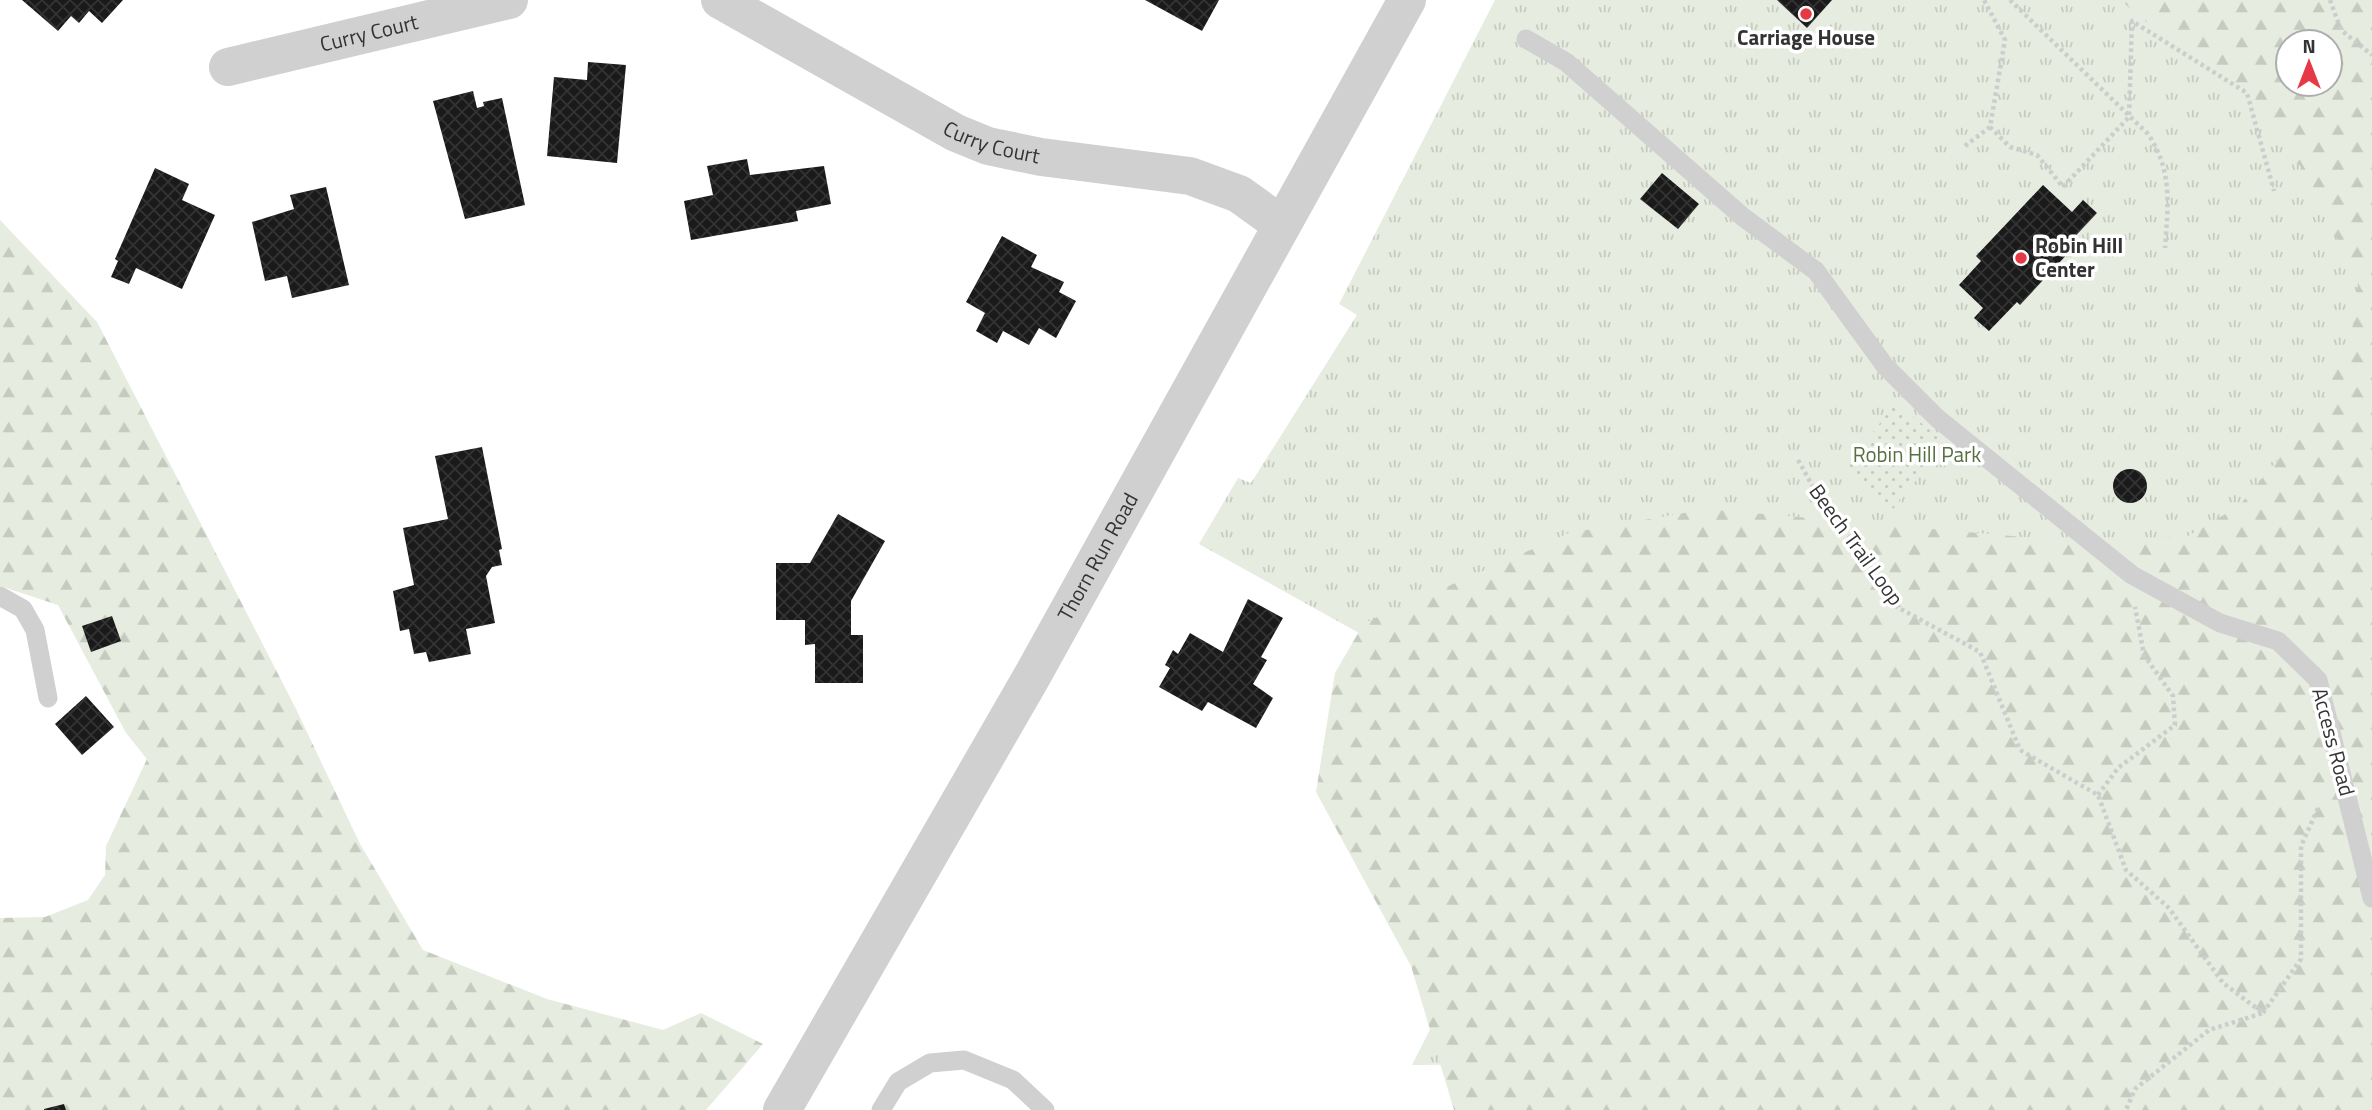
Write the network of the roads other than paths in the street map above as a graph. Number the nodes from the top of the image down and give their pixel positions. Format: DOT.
graph roads {
  1 [pos="509,0"];
  2 [pos="720,0"];
  3 [pos="1407,0"];
  4 [pos="1526,39"];
  5 [pos="228,67"];
  6 [pos="1282,225"];
  7 [pos="0,596"];
  8 [pos="48,698"];
  9 [pos="2372,898"];
  10 [pos="782,1110"];
  11 [pos="881,1110"];
  12 [pos="1045,1110"];
  1 -- 5 [label="street, Curry Court"];
  2 -- 6 [label="street, Curry Court"];
  3 -- 6 [label="street, Thorn Run Road"];
  4 -- 9 [label="lane, Access Road"];
  6 -- 10 [label="street, Thorn Run Road"];
  7 -- 8 [label="lane"];
  11 -- 12 [label="lane"];
}
